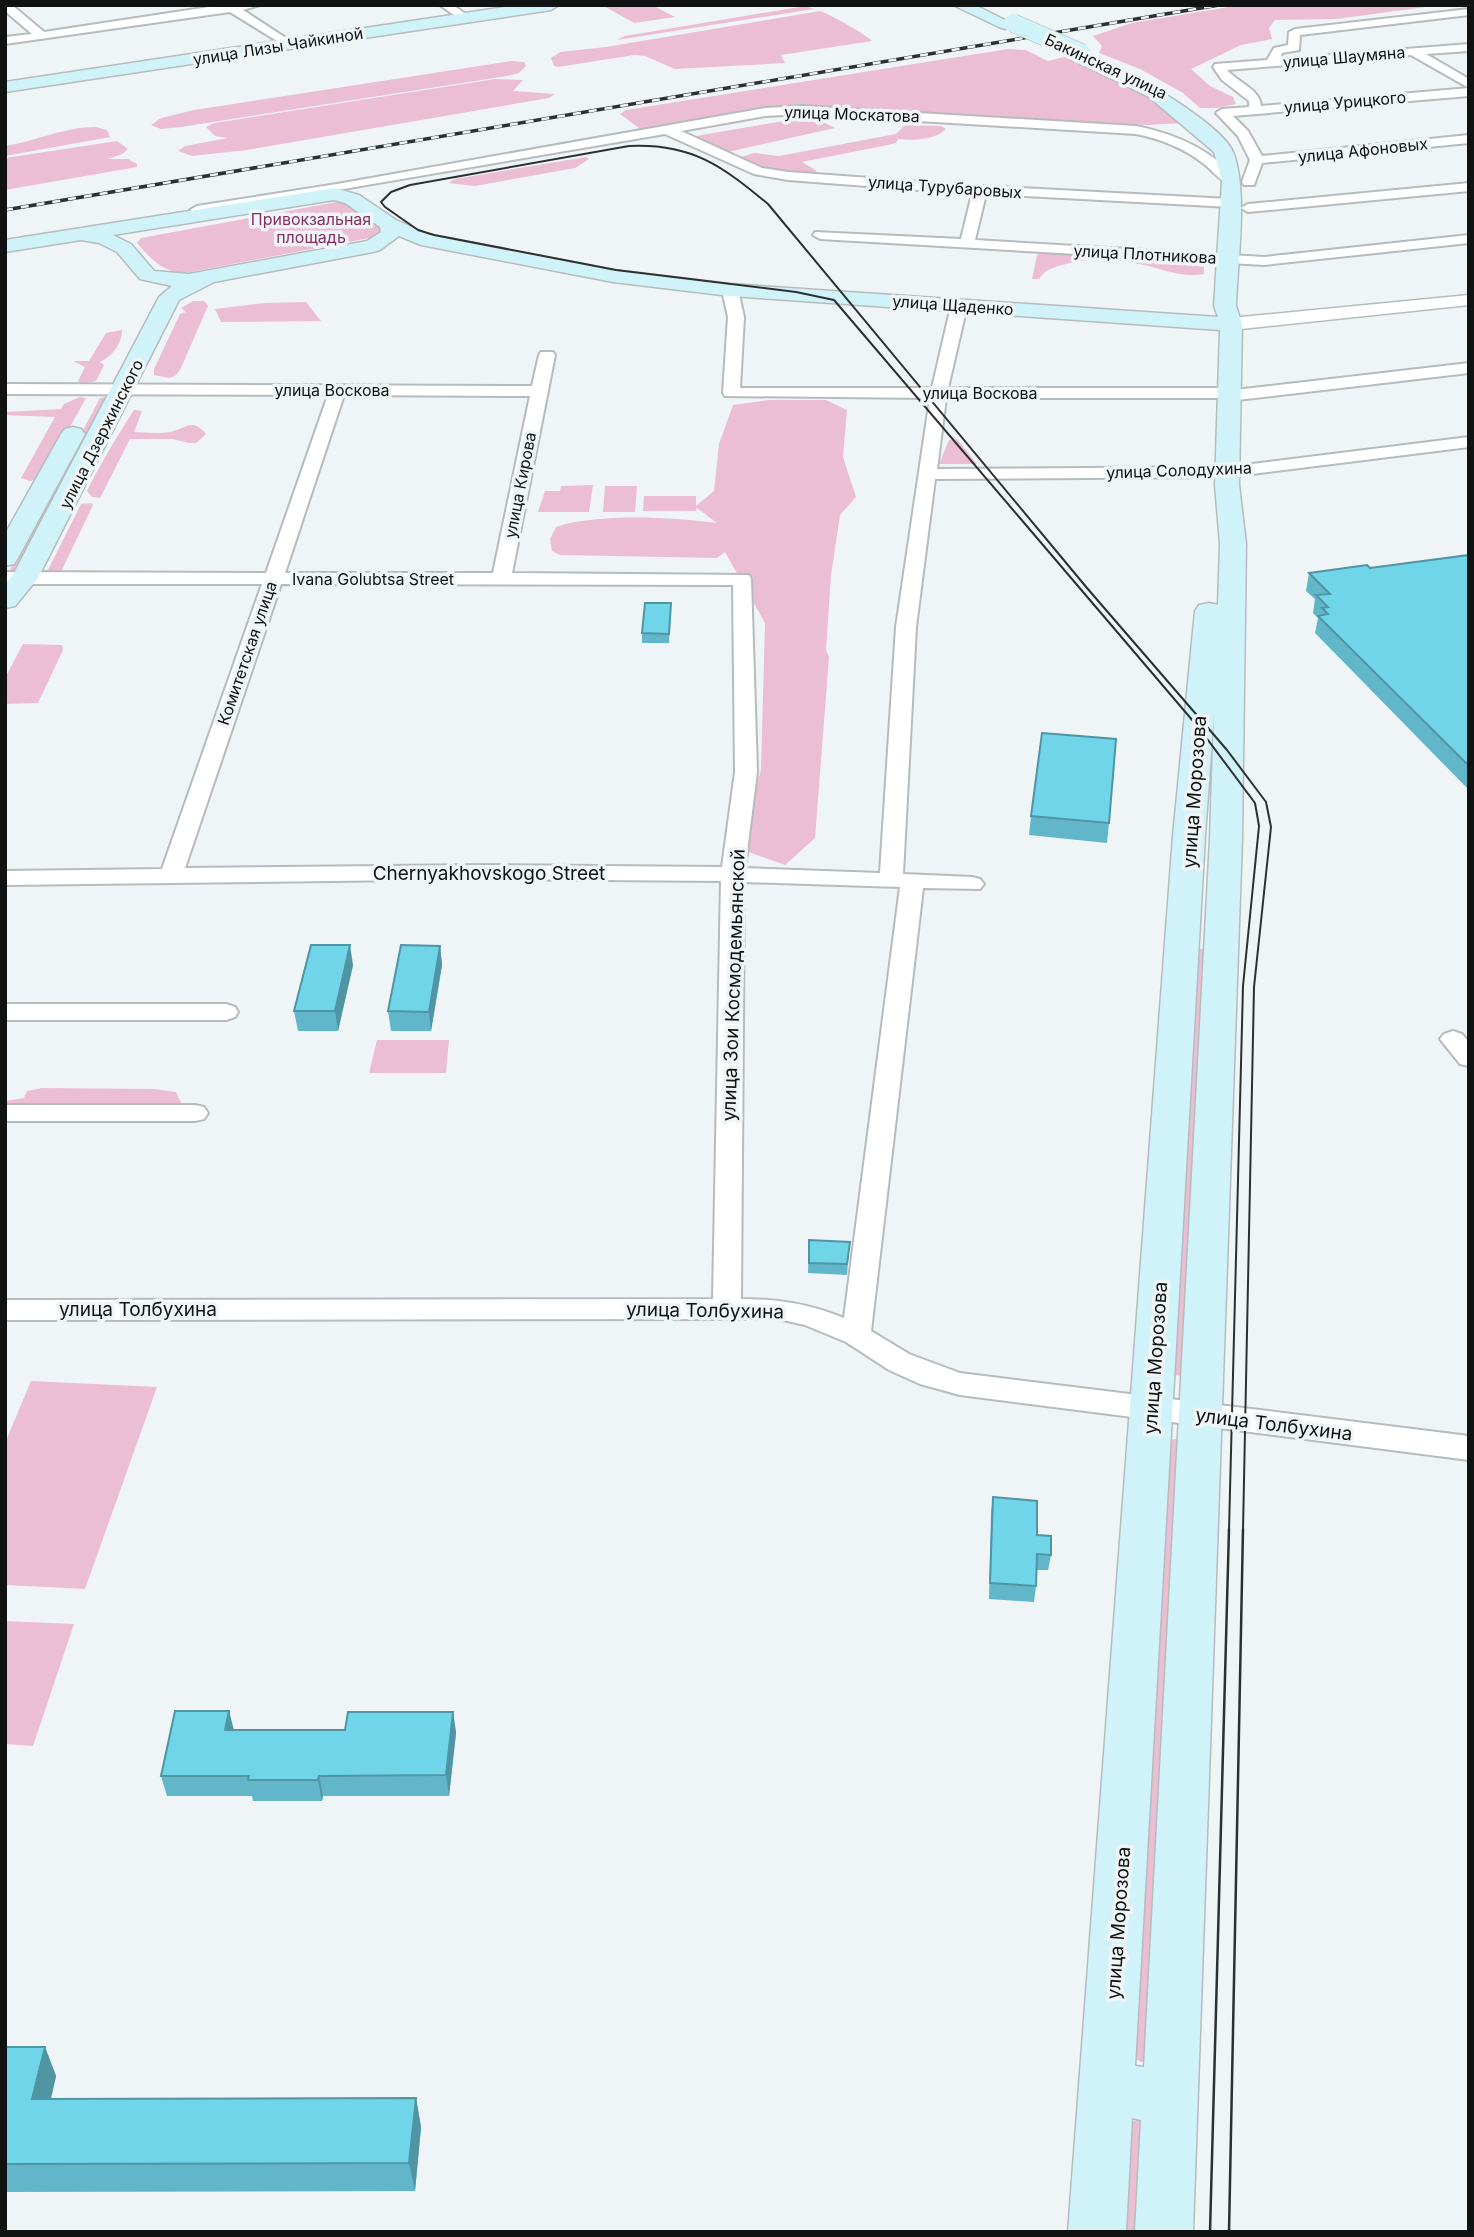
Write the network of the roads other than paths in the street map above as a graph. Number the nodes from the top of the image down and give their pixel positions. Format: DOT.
graph roads {
  1 [pos="5,5"];
  2 [pos="255,5"];
  3 [pos="445,5"];
  4 [pos="551,5"];
  5 [pos="961,5"];
  6 [pos="971,5"];
  7 [pos="229,7"];
  8 [pos="1469,12"];
  9 [pos="127,14"];
  10 [pos="465,18"];
  11 [pos="138,22"];
  12 [pos="1009,24"];
  13 [pos="41,35"];
  14 [pos="5,41"];
  15 [pos="289,44"];
  16 [pos="1469,47"];
  17 [pos="1414,52"];
  18 [pos="1272,63"];
  19 [pos="1469,84"];
  20 [pos="5,87"];
  21 [pos="1469,92"];
  22 [pos="1255,109"];
  23 [pos="668,131"];
  24 [pos="1469,139"];
  25 [pos="1257,160"];
  26 [pos="1240,181"];
  27 [pos="1469,187"];
  28 [pos="980,190"];
  29 [pos="338,194"];
  30 [pos="1239,205"];
  31 [pos="389,224"];
  32 [pos="131,231"];
  33 [pos="820,235"];
  34 [pos="1469,239"];
  35 [pos="967,243"];
  36 [pos="439,244"];
  37 [pos="5,246"];
  38 [pos="373,246"];
  39 [pos="1236,259"];
  40 [pos="148,275"];
  41 [pos="205,279"];
  42 [pos="730,290"];
  43 [pos="1469,300"];
  44 [pos="958,306"];
  45 [pos="1231,324"];
  46 [pos="547,355"];
  47 [pos="1469,368"];
  48 [pos="5,389"];
  49 [pos="125,389"];
  50 [pos="338,390"];
  51 [pos="538,391"];
  52 [pos="731,393"];
  53 [pos="940,393"];
  54 [pos="1229,394"];
  55 [pos="89,405"];
  56 [pos="1469,442"];
  57 [pos="930,474"];
  58 [pos="1227,479"];
  59 [pos="5,558"];
  60 [pos="15,578"];
  61 [pos="273,579"];
  62 [pos="501,579"];
  63 [pos="741,579"];
  64 [pos="5,600"];
  65 [pos="733,873"];
  66 [pos="171,875"];
  67 [pos="5,878"];
  68 [pos="902,880"];
  69 [pos="972,884"];
  70 [pos="1202,938"];
  71 [pos="5,1012"];
  72 [pos="226,1012"];
  73 [pos="5,1113"];
  74 [pos="195,1113"];
  75 [pos="727,1308"];
  76 [pos="5,1310"];
  77 [pos="856,1335"];
  78 [pos="1152,1409"];
  79 [pos="1200,1415"];
  80 [pos="1469,1448"];
  81 [pos="1107,2087"];
  82 [pos="1170,2099"];
  83 [pos="1097,2232"];
  84 [pos="1164,2232"];
  1 -- 13 [label="street"];
  2 -- 7 [label="street"];
  3 -- 10 [label="street"];
  4 -- 10 [label="main road, улица Лизы Чайкиной"];
  5 -- 12 [label="main road, Бакинская улица"];
  6 -- 12 [label="main road, Бакинская улица"];
  7 -- 11 [label="street"];
  7 -- 15 [label="street"];
  8 -- 18 [label="street"];
  9 -- 11 [label="street"];
  10 -- 15 [label="main road, улица Лизы Чайкиной"];
  11 -- 13 [label="street"];
  12 -- 26 [label="main road, Бакинская улица, bridge"];
  13 -- 14 [label="street"];
  15 -- 20 [label="main road, улица Лизы Чайкиной"];
  16 -- 17 [label="street, улица Шаумяна"];
  17 -- 18 [label="street, улица Шаумяна"];
  17 -- 19 [label="street"];
  18 -- 22 [label="street, улица Шаумяна"];
  21 -- 22 [label="street, улица Урицкого"];
  22 -- 25 [label="street, улица Урицкого"];
  23 -- 26 [label="street, улица Москатова"];
  23 -- 28 [label="street, улица Турубаровых"];
  23 -- 29 [label="street, улица Москатова"];
  24 -- 25 [label="street, улица Афоновых"];
  25 -- 26 [label="street, улица Морозова"];
  26 -- 30 [label="main road, улица Морозова"];
  27 -- 30 [label="street, улица Турубаровых"];
  28 -- 30 [label="street, улица Турубаровых"];
  28 -- 35 [label="street"];
  29 -- 31 [label="main road"];
  29 -- 32 [label="main road"];
  30 -- 39 [label="main road, улица Морозова"];
  31 -- 36 [label="main road, улица Щаденко"];
  31 -- 38 [label="main road"];
  32 -- 37 [label="main road"];
  32 -- 40 [label="main road"];
  33 -- 35 [label="street, улица Плотникова"];
  34 -- 39 [label="street, улица Плотникова"];
  35 -- 39 [label="street, улица Плотникова"];
  36 -- 38 [label="main road, улица Щаденко"];
  36 -- 42 [label="main road, улица Щаденко"];
  38 -- 41 [label="main road"];
  39 -- 45 [label="main road, улица Морозова"];
  40 -- 41 [label="main road"];
  40 -- 55 [label="main road, улица Дзержинского"];
  41 -- 49 [label="main road, улица Дзержинского"];
  42 -- 44 [label="main road, улица Щаденко"];
  42 -- 52 [label="street"];
  43 -- 45 [label="street, улица Щаденко"];
  44 -- 45 [label="main road, улица Щаденко"];
  44 -- 53 [label="street"];
  45 -- 54 [label="main road, улица Морозова"];
  46 -- 51 [label="street"];
  47 -- 54 [label="street, улица Воскова"];
  48 -- 55 [label="street"];
  49 -- 50 [label="street, улица Воскова"];
  49 -- 55 [label="street"];
  49 -- 60 [label="main road, улица Дзержинского"];
  50 -- 51 [label="street, улица Воскова"];
  50 -- 61 [label="street, Комитетская улица"];
  51 -- 62 [label="street, улица Кирова"];
  52 -- 53 [label="street, улица Воскова"];
  53 -- 54 [label="street, улица Воскова"];
  53 -- 57 [label="street"];
  54 -- 58 [label="main road, улица Морозова"];
  55 -- 59 [label="main road, улица Дзержинского"];
  56 -- 58 [label="street, улица Солодухина"];
  57 -- 58 [label="street, улица Солодухина"];
  57 -- 68 [label="street"];
  58 -- 70 [label="main road, улица Морозова"];
  60 -- 61 [label="street, Ivana Golubtsa Street"];
  60 -- 64 [label="main road, улица Дзержинского"];
  61 -- 62 [label="street, Ivana Golubtsa Street"];
  61 -- 66 [label="street, Комитетская улица"];
  62 -- 63 [label="street, Ivana Golubtsa Street"];
  63 -- 65 [label="street, улица Зои Космодемьянской"];
  65 -- 66 [label="street, Chernyakhovskogo Street"];
  65 -- 68 [label="street, Chernyakhovskogo Street"];
  65 -- 75 [label="street, улица Зои Космодемьянской"];
  66 -- 67 [label="street, Chernyakhovskogo Street"];
  68 -- 69 [label="street, Chernyakhovskogo Street"];
  68 -- 77 [label="street"];
  70 -- 78 [label="main road, улица Морозова"];
  70 -- 79 [label="main road, улица Морозова"];
  71 -- 72 [label="street"];
  73 -- 74 [label="street"];
  75 -- 76 [label="street, улица Толбухина"];
  75 -- 77 [label="street, улица Толбухина"];
  77 -- 78 [label="street, улица Толбухина"];
  78 -- 79 [label="street, улица Толбухина"];
  78 -- 81 [label="main road, улица Морозова"];
  79 -- 80 [label="street, улица Толбухина"];
  79 -- 82 [label="main road, улица Морозова"];
  81 -- 82 [label="main road"];
  81 -- 83 [label="main road, улица Морозова"];
  82 -- 84 [label="main road, улица Морозова"];
}
